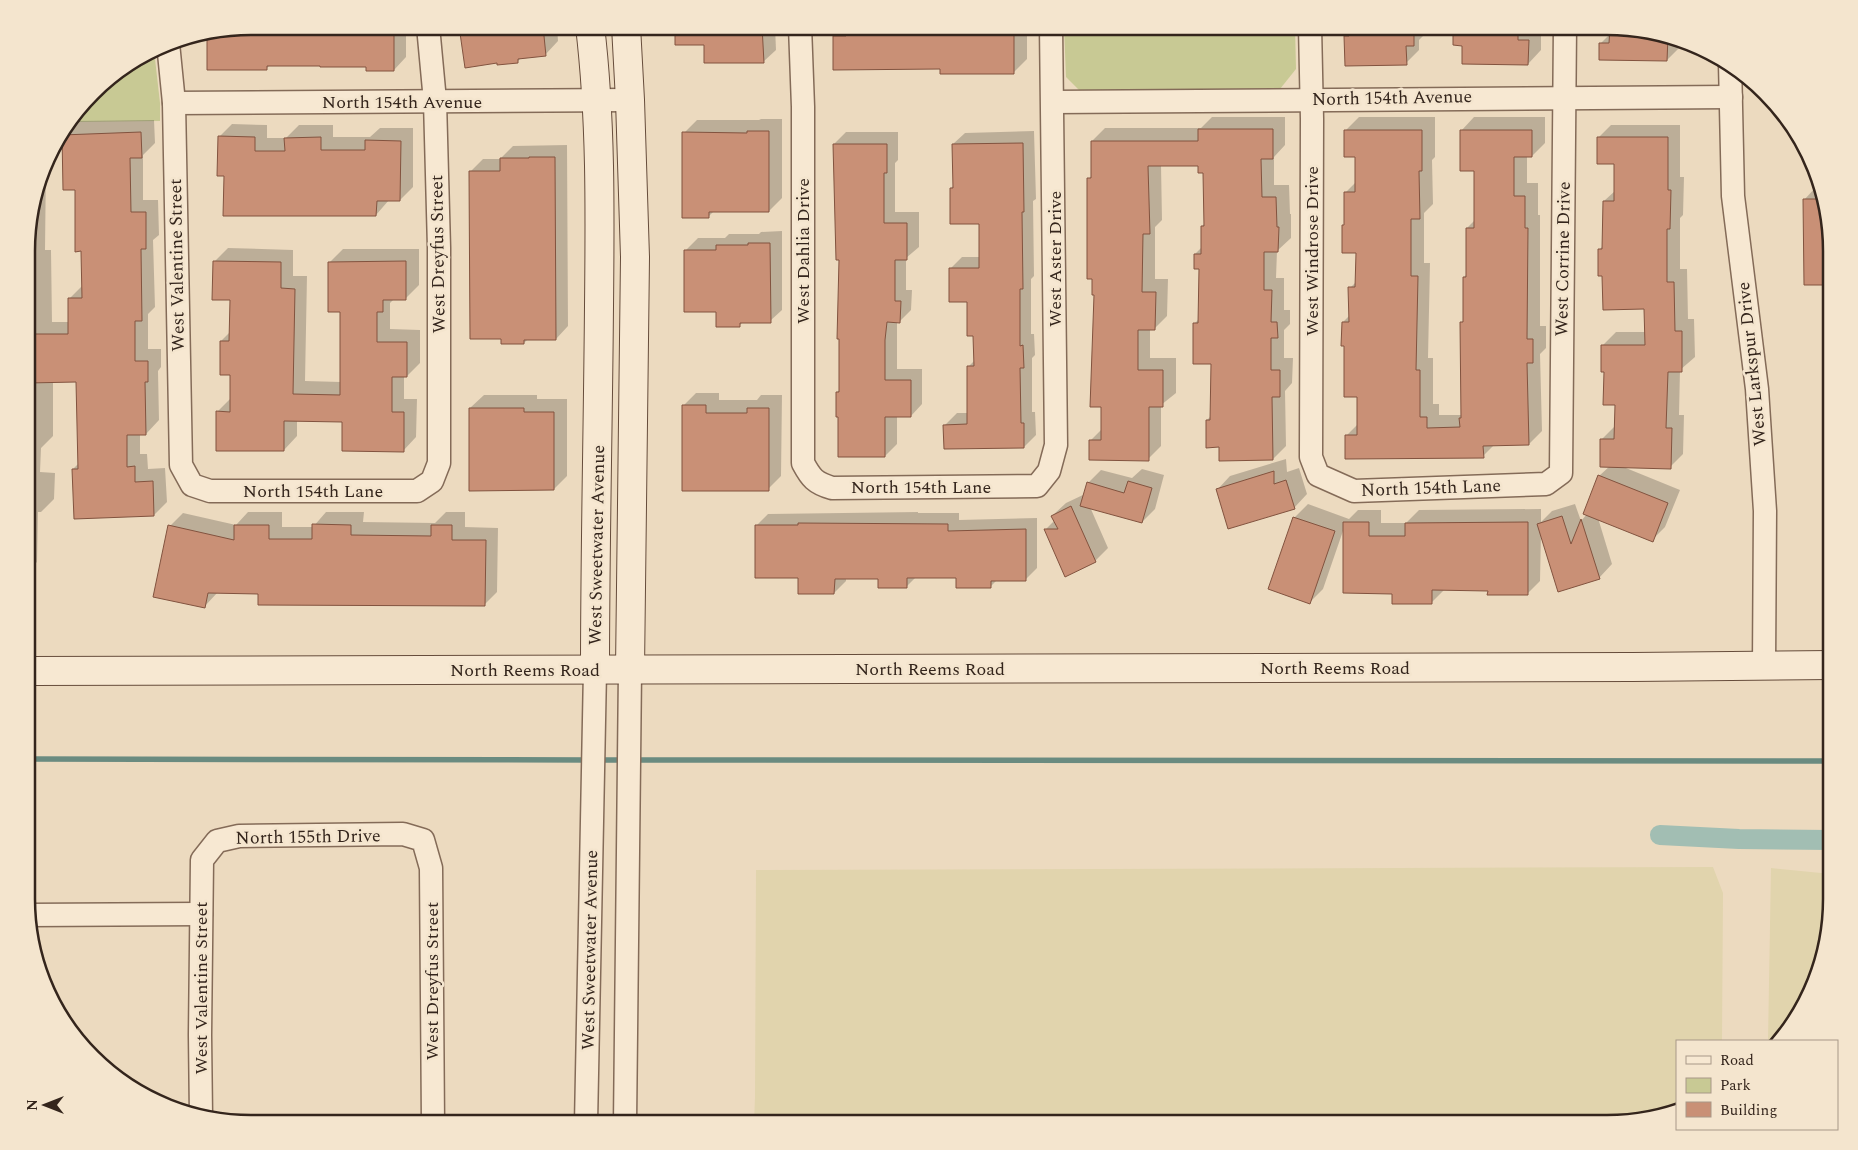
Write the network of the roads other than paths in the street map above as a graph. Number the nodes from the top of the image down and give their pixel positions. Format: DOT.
graph roads {
  1 [pos="429,35"];
  2 [pos="591,35"];
  3 [pos="626,35"];
  4 [pos="800,35"];
  5 [pos="1051,35"];
  6 [pos="1310,35"];
  7 [pos="1565,35"];
  8 [pos="169,51"];
  9 [pos="1730,74"];
  10 [pos="1566,97"];
  11 [pos="1731,97"];
  12 [pos="1311,99"];
  13 [pos="597,100"];
  14 [pos="630,100"];
  15 [pos="435,101"];
  16 [pos="1054,102"];
  17 [pos="174,103"];
  18 [pos="809,474"];
  19 [pos="1318,475"];
  20 [pos="432,481"];
  21 [pos="1546,484"];
  22 [pos="192,485"];
  23 [pos="1037,486"];
  24 [pos="1764,665"];
  25 [pos="1823,665"];
  26 [pos="595,670"];
  27 [pos="630,670"];
  28 [pos="35,671"];
  29 [pos="423,840"];
  30 [pos="202,860"];
  31 [pos="201,914"];
  32 [pos="35,915"];
  33 [pos="201,1109"];
  34 [pos="433,1115"];
  35 [pos="586,1115"];
  36 [pos="626,1115"];
  1 -- 15 [label="street, West Dreyfus Street"];
  2 -- 13 [label="main road, West Sweetwater Avenue"];
  3 -- 14 [label="main road, West Sweetwater Avenue"];
  4 -- 18 [label="street, West Dahlia Drive"];
  5 -- 16 [label="street, West Aster Drive"];
  6 -- 12 [label="street, West Windrose Drive"];
  7 -- 10 [label="street, West Corrine Drive"];
  8 -- 17 [label="street, West Valentine Street"];
  9 -- 11 [label="street, West Larkspur Drive"];
  10 -- 11 [label="street, North 154th Avenue"];
  10 -- 12 [label="street, North 154th Avenue"];
  10 -- 21 [label="street, West Corrine Drive"];
  11 -- 24 [label="street, West Larkspur Drive"];
  12 -- 16 [label="street, North 154th Avenue"];
  12 -- 19 [label="street, West Windrose Drive"];
  13 -- 14 [label="street, North 154th Avenue"];
  13 -- 15 [label="street, North 154th Avenue"];
  13 -- 26 [label="main road, West Sweetwater Avenue"];
  14 -- 27 [label="main road, West Sweetwater Avenue"];
  15 -- 17 [label="street, North 154th Avenue"];
  15 -- 20 [label="street, West Dreyfus Street"];
  16 -- 23 [label="street, West Aster Drive"];
  17 -- 22 [label="street, West Valentine Street"];
  18 -- 23 [label="street, North 154th Lane"];
  19 -- 21 [label="street, North 154th Lane"];
  20 -- 22 [label="street, North 154th Lane"];
  24 -- 25 [label="main road, North Reems Road"];
  24 -- 27 [label="main road, North Reems Road"];
  26 -- 27 [label="main road, North Reems Road"];
  26 -- 28 [label="main road, North Reems Road"];
  26 -- 35 [label="street, West Sweetwater Avenue"];
  27 -- 36 [label="street, West Sweetwater Avenue"];
  29 -- 30 [label="street, North 155th Drive"];
  29 -- 34 [label="street, West Dreyfus Street"];
  30 -- 31 [label="street, West Valentine Street"];
  31 -- 32 [label="street"];
  31 -- 33 [label="street, West Valentine Street"];
}
